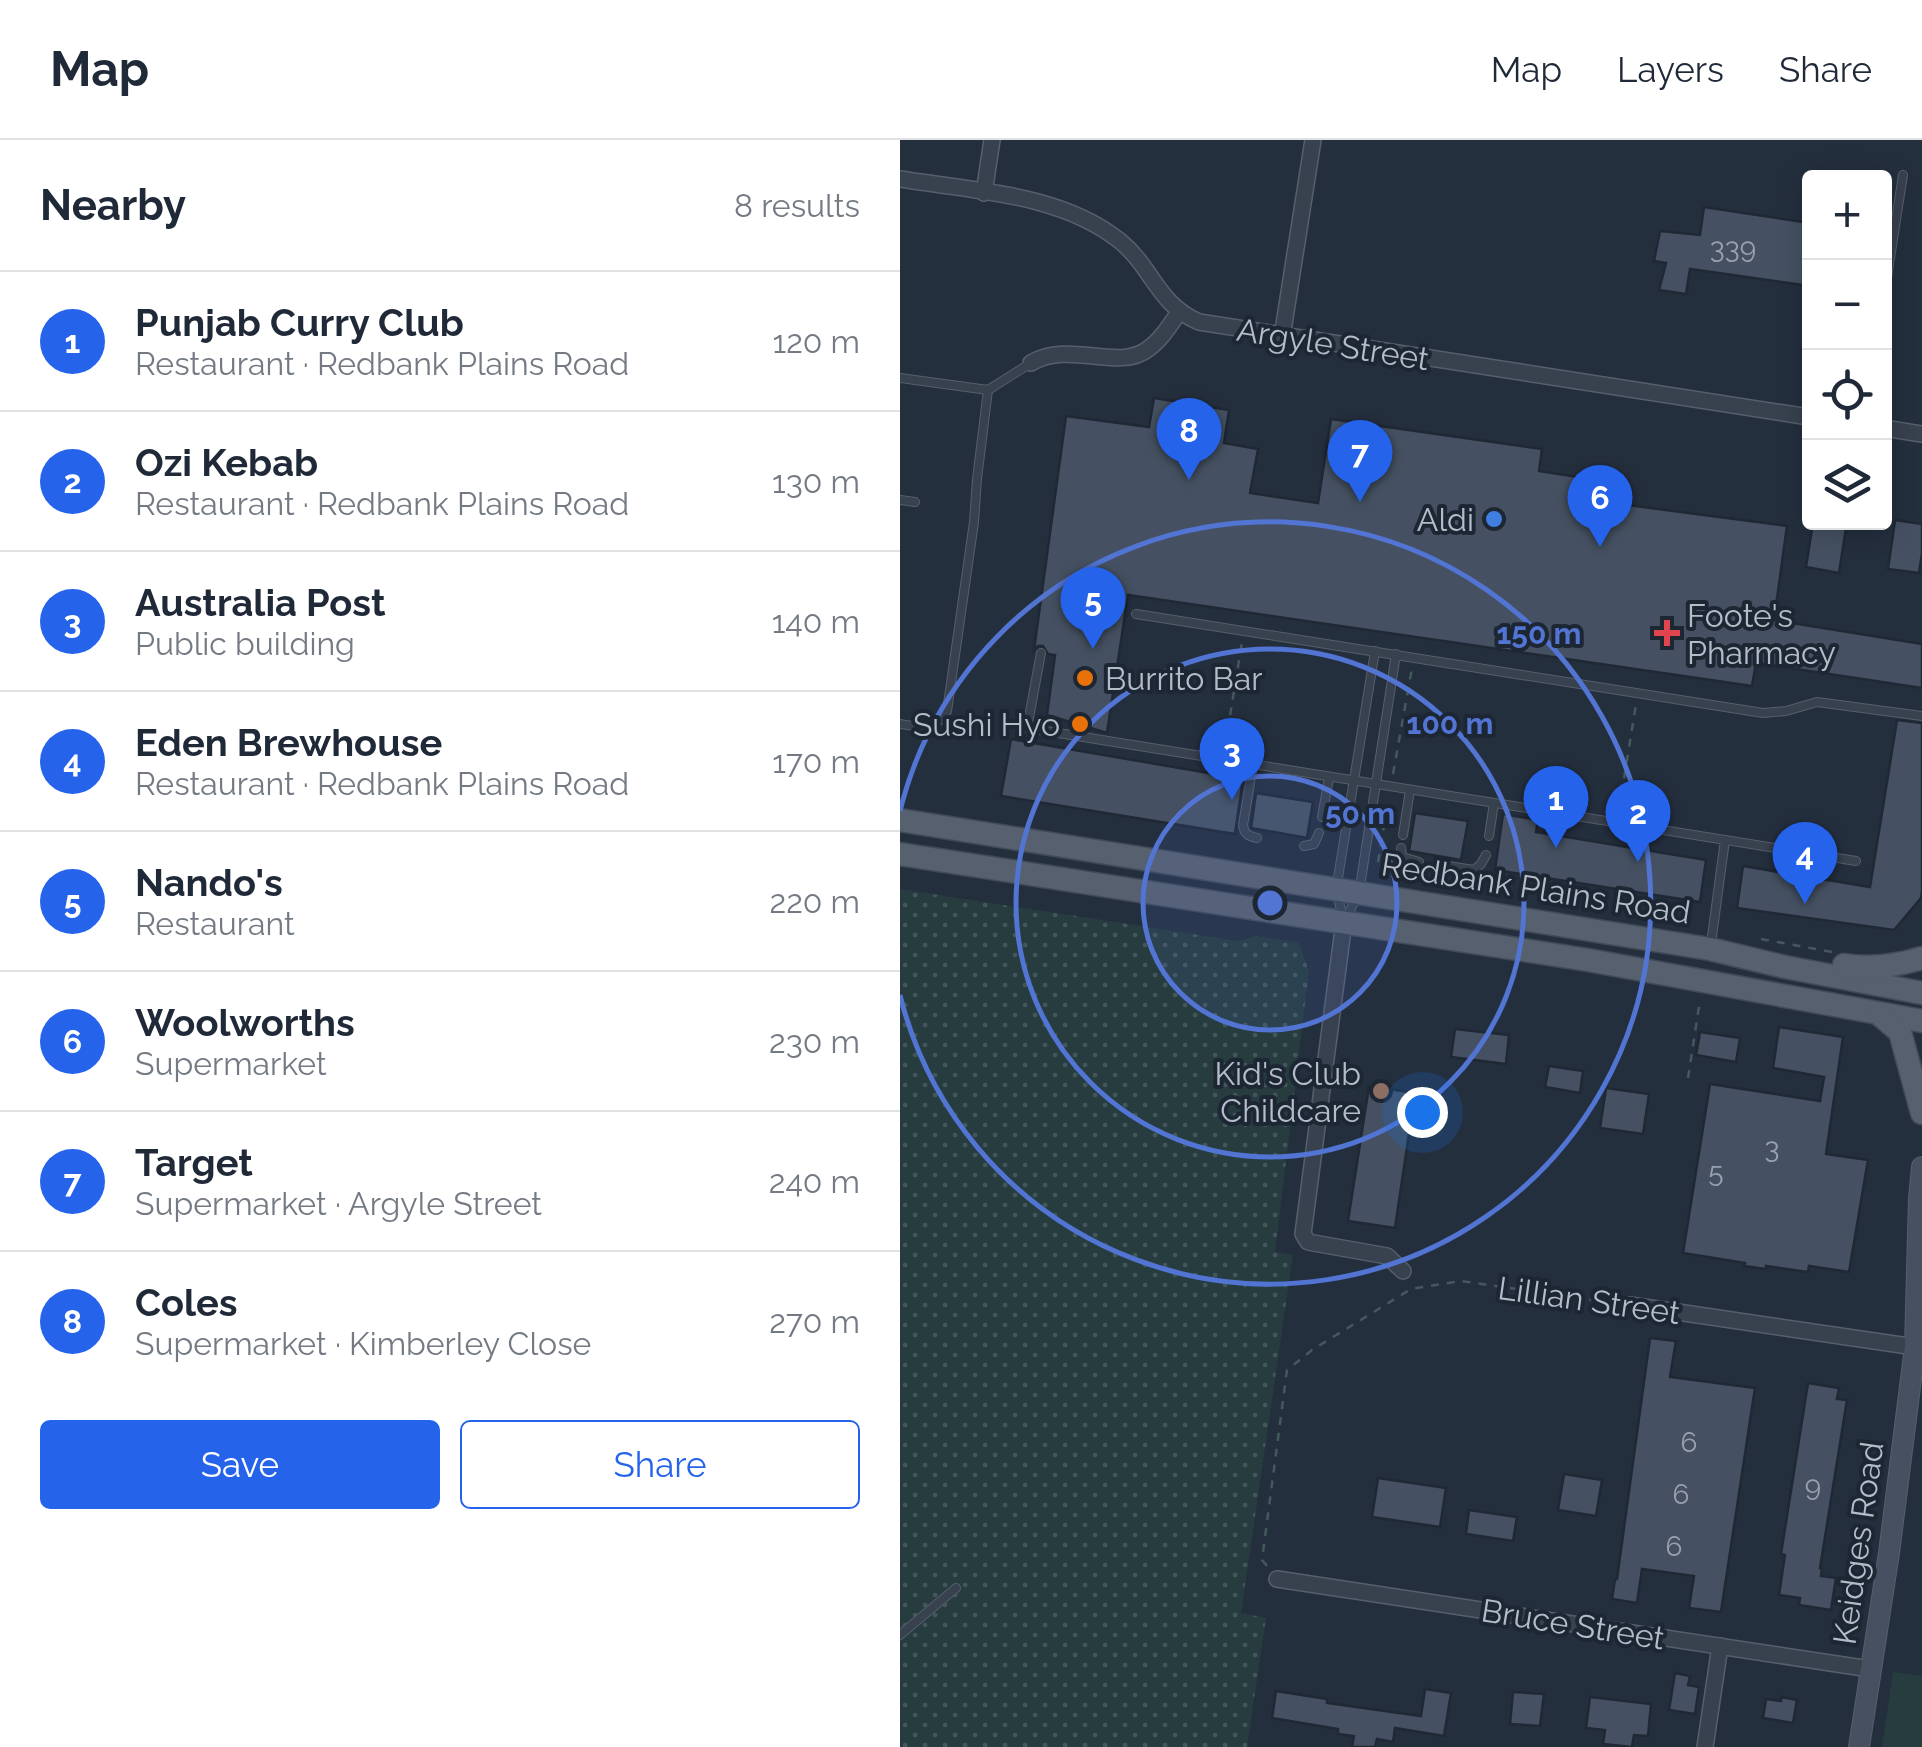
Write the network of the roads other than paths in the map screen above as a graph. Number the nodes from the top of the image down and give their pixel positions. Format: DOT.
graph roads {
  1 [pos="992,140"];
  2 [pos="1313,140"];
  3 [pos="1903,176"];
  4 [pos="900,179"];
  5 [pos="984,192"];
  6 [pos="1890,260"];
  7 [pos="1180,312"];
  8 [pos="1282,336"];
  9 [pos="1031,363"];
  10 [pos="900,378"];
  11 [pos="988,390"];
  12 [pos="1802,416"];
  13 [pos="1892,429"];
  14 [pos="1922,434"];
  15 [pos="900,500"];
  16 [pos="916,502"];
  17 [pos="1136,614"];
  18 [pos="1375,651"];
  19 [pos="1041,653"];
  20 [pos="1396,654"];
  21 [pos="1922,716"];
  22 [pos="900,724"];
  23 [pos="1253,766"];
  24 [pos="1329,778"];
  25 [pos="1354,782"];
  26 [pos="1374,785"];
  27 [pos="1410,790"];
  28 [pos="1494,803"];
  29 [pos="1322,817"];
  30 [pos="900,820"];
  31 [pos="1320,833"];
  32 [pos="1403,835"];
  33 [pos="1489,836"];
  34 [pos="1256,838"];
  35 [pos="1725,840"];
  36 [pos="1304,846"];
  37 [pos="1401,848"];
  38 [pos="900,854"];
  39 [pos="1486,856"];
  40 [pos="1856,860"];
  41 [pos="1420,862"];
  42 [pos="1441,865"];
  43 [pos="1348,892"];
  44 [pos="1344,922"];
  45 [pos="1710,948"];
  46 [pos="1742,958"];
  47 [pos="1922,958"];
  48 [pos="1922,993"];
  49 [pos="1880,1014"];
  50 [pos="1922,1020"];
  51 [pos="1922,1112"];
  52 [pos="1922,1167"];
  53 [pos="1920,1198"];
  54 [pos="1403,1272"];
  55 [pos="1630,1305"];
  56 [pos="1922,1320"];
  57 [pos="1914,1347"];
  58 [pos="1277,1579"];
  59 [pos="956,1588"];
  60 [pos="900,1636"];
  61 [pos="1720,1646"];
  62 [pos="1870,1669"];
  63 [pos="1705,1747"];
  64 [pos="1859,1747"];
  1 -- 5 [label="street"];
  2 -- 8 [label="street"];
  3 -- 6 [label="lane"];
  4 -- 5 [label="street"];
  5 -- 7 [label="street"];
  7 -- 8 [label="street, Argyle Street"];
  7 -- 9 [label="street"];
  8 -- 12 [label="street, Argyle Street"];
  9 -- 11 [label="lane"];
  10 -- 11 [label="lane"];
  11 -- 22 [label="lane"];
  13 -- 14 [label="street"];
  15 -- 16 [label="lane"];
  17 -- 18 [label="lane"];
  18 -- 20 [label="lane"];
  18 -- 25 [label="lane"];
  19 -- 23 [label="lane"];
  20 -- 21 [label="lane"];
  20 -- 26 [label="lane"];
  23 -- 24 [label="lane"];
  23 -- 34 [label="lane"];
  24 -- 25 [label="lane"];
  24 -- 29 [label="lane"];
  25 -- 26 [label="lane"];
  25 -- 43 [label="lane"];
  26 -- 27 [label="lane"];
  26 -- 43 [label="lane"];
  27 -- 28 [label="lane"];
  27 -- 32 [label="lane"];
  28 -- 33 [label="lane"];
  28 -- 35 [label="lane"];
  30 -- 43 [label="main road, Redbank Plains Road"];
  31 -- 36 [label="lane"];
  35 -- 40 [label="lane"];
  35 -- 45 [label="lane"];
  37 -- 41 [label="lane"];
  38 -- 44 [label="main road, Redbank Plains Road"];
  39 -- 42 [label="lane"];
  43 -- 44 [label="lane"];
  43 -- 44 [label="lane"];
  43 -- 45 [label="main road, Redbank Plains Road"];
  44 -- 49 [label="main road, Redbank Plains Road"];
  44 -- 54 [label="street"];
  45 -- 46 [label="main road, Redbank Plains Road"];
  46 -- 47 [label="main road"];
  46 -- 48 [label="main road, Redbank Plains Road"];
  49 -- 50 [label="main road, Redbank Plains Road"];
  49 -- 51 [label="main road"];
  52 -- 53 [label="street, Keidges Road"];
  53 -- 57 [label="street, Keidges Road"];
  55 -- 57 [label="street, Lillian Street"];
  56 -- 57 [label="street, Keidges Road"];
  57 -- 62 [label="street, Keidges Road"];
  58 -- 61 [label="street, Bruce Street"];
  59 -- 60 [label="lane"];
  61 -- 62 [label="street, Bruce Street"];
  61 -- 63 [label="street"];
  62 -- 64 [label="street, Keidges Road"];
}
